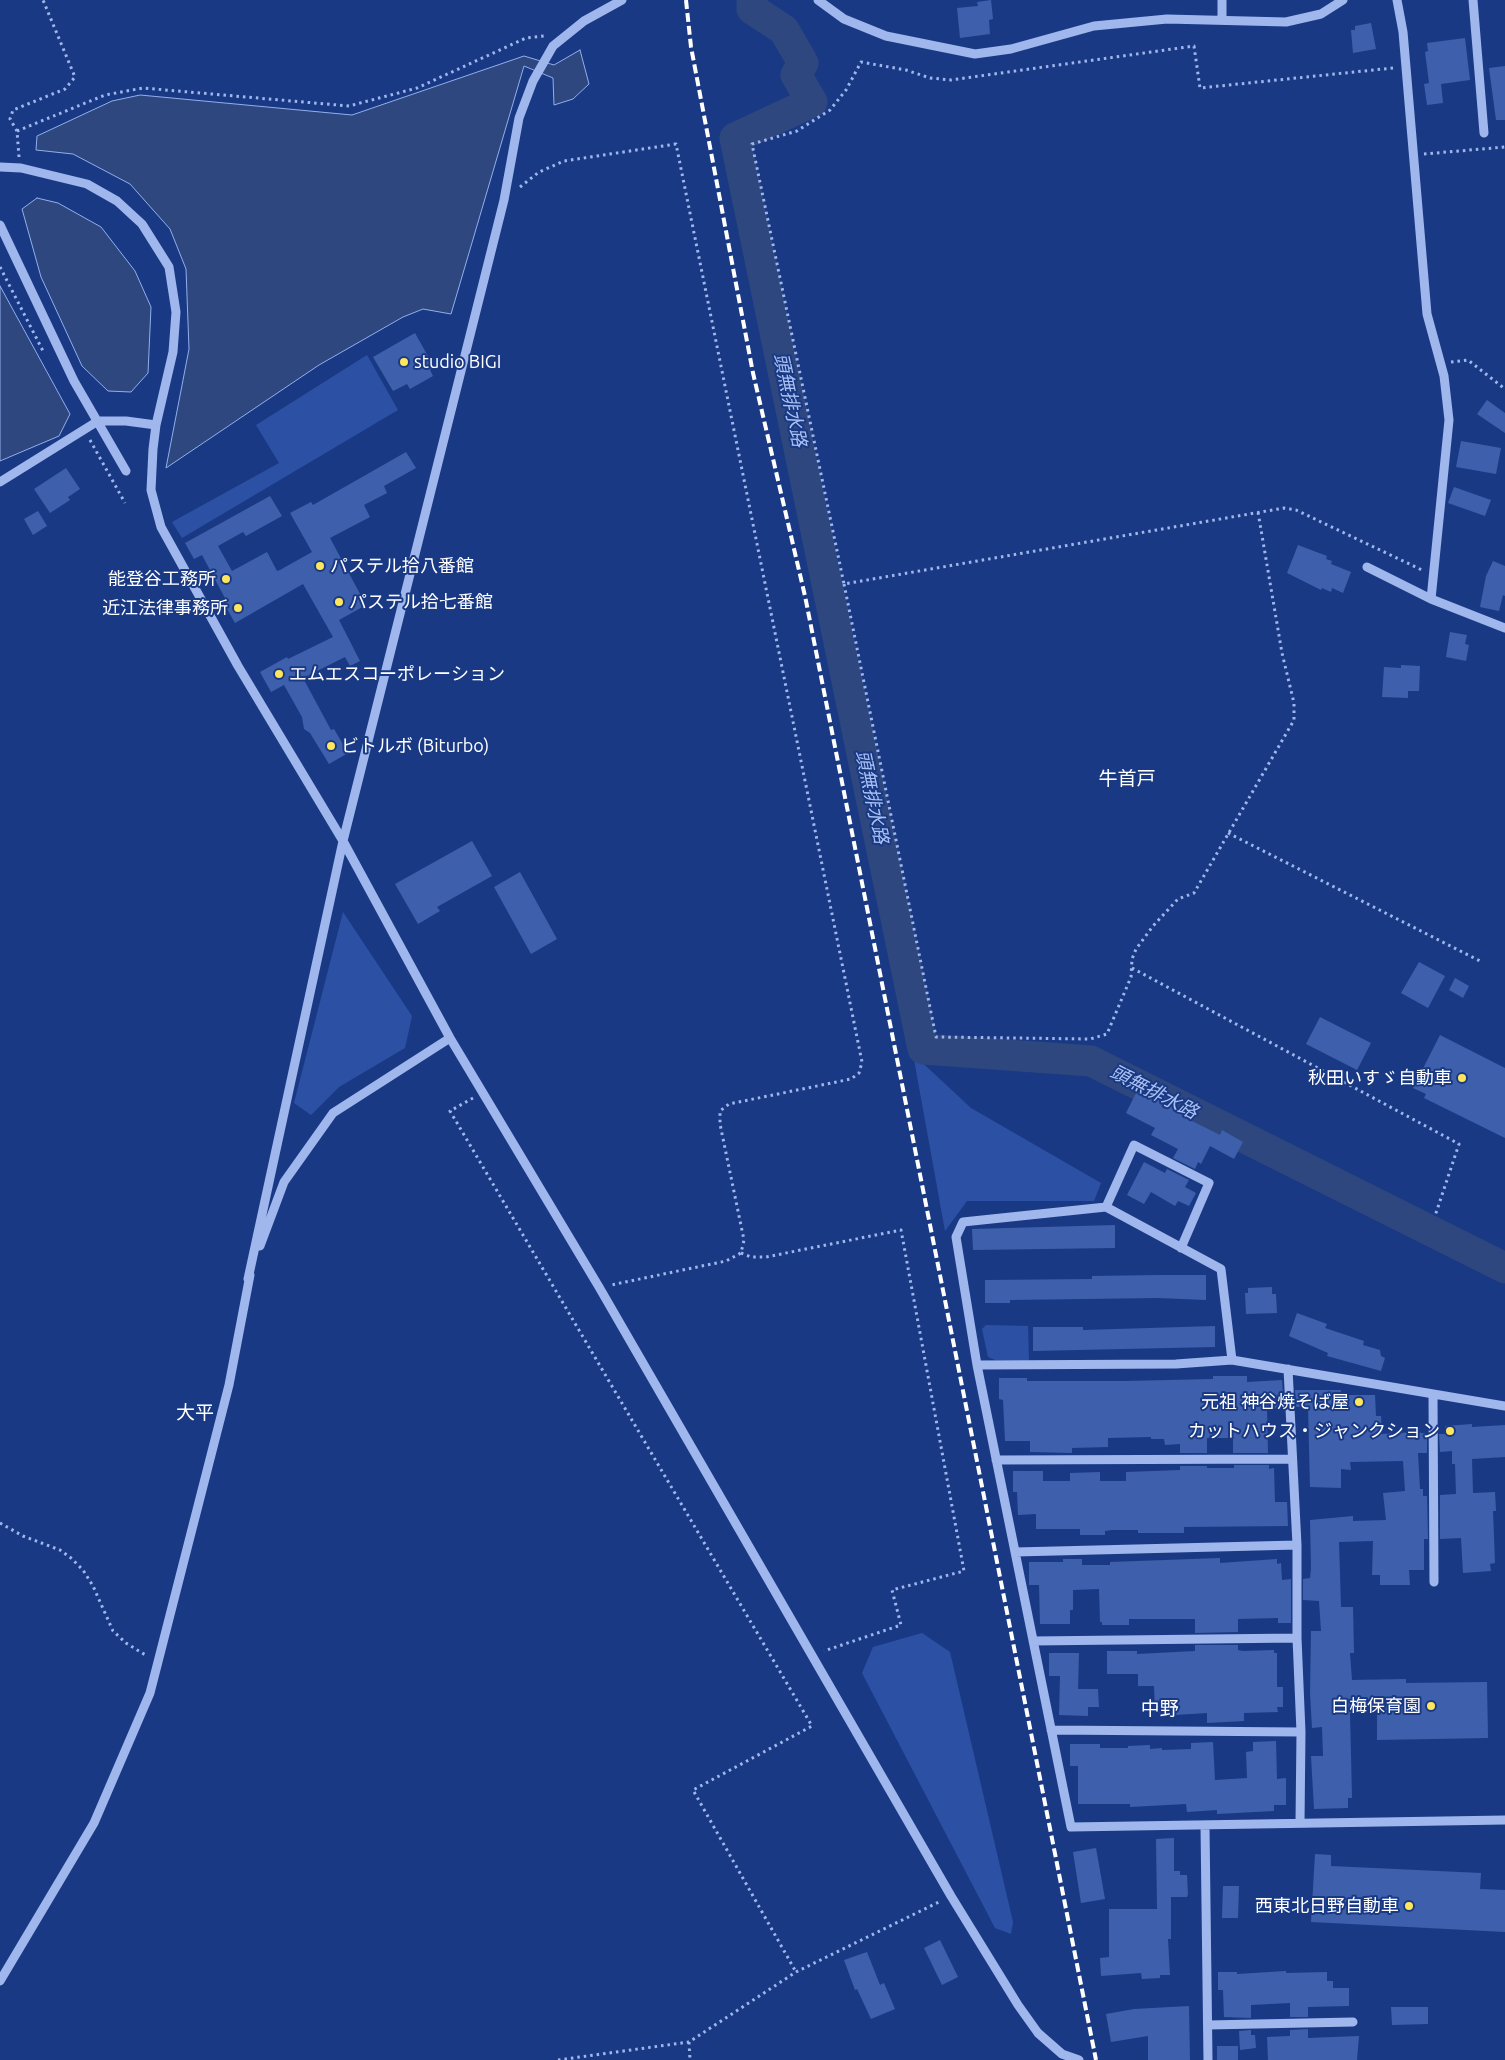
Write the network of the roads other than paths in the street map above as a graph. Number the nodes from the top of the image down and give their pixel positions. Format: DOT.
graph roads {
  1 [pos="622,0"];
  2 [pos="818,0"];
  3 [pos="1222,0"];
  4 [pos="1343,0"];
  5 [pos="1397,0"];
  6 [pos="1473,0"];
  7 [pos="1222,20"];
  8 [pos="1484,133"];
  9 [pos="0,167"];
  10 [pos="0,225"];
  11 [pos="98,421"];
  12 [pos="156,425"];
  13 [pos="126,471"];
  14 [pos="0,482"];
  15 [pos="1367,567"];
  16 [pos="1431,599"];
  17 [pos="1505,628"];
  18 [pos="343,841"];
  19 [pos="450,1038"];
  20 [pos="1106,1207"];
  21 [pos="1181,1248"];
  22 [pos="248,1279"];
  23 [pos="1232,1360"];
  24 [pos="977,1365"];
  25 [pos="1288,1369"];
  26 [pos="1433,1394"];
  27 [pos="1505,1406"];
  28 [pos="1292,1459"];
  29 [pos="996,1460"];
  30 [pos="1297,1545"];
  31 [pos="1015,1552"];
  32 [pos="1434,1582"];
  33 [pos="1296,1638"];
  34 [pos="1033,1641"];
  35 [pos="1051,1730"];
  36 [pos="1301,1732"];
  37 [pos="1505,1820"];
  38 [pos="1300,1823"];
  39 [pos="1205,1826"];
  40 [pos="0,1982"];
  41 [pos="1353,2022"];
  42 [pos="1208,2025"];
  43 [pos="1079,2060"];
  44 [pos="1208,2060"];
  1 -- 18 [label="street"];
  2 -- 7 [label="street"];
  3 -- 7 [label="street"];
  4 -- 7 [label="street"];
  5 -- 16 [label="street"];
  6 -- 8 [label="street"];
  9 -- 12 [label="street"];
  10 -- 11 [label="street"];
  11 -- 12 [label="street"];
  11 -- 13 [label="street"];
  11 -- 14 [label="street"];
  12 -- 18 [label="street"];
  15 -- 16 [label="street"];
  16 -- 17 [label="street"];
  18 -- 19 [label="street"];
  18 -- 22 [label="street"];
  19 -- 22 [label="street"];
  19 -- 43 [label="street"];
  20 -- 21 [label="street"];
  20 -- 21 [label="street"];
  20 -- 24 [label="street"];
  21 -- 23 [label="street"];
  22 -- 40 [label="street"];
  23 -- 24 [label="street"];
  23 -- 25 [label="street"];
  24 -- 29 [label="street"];
  25 -- 26 [label="street"];
  25 -- 28 [label="street"];
  26 -- 27 [label="street"];
  26 -- 32 [label="street"];
  28 -- 29 [label="street"];
  28 -- 30 [label="street"];
  29 -- 31 [label="street"];
  30 -- 31 [label="street"];
  30 -- 33 [label="street"];
  31 -- 34 [label="street"];
  33 -- 34 [label="street"];
  33 -- 36 [label="street"];
  34 -- 35 [label="street"];
  35 -- 36 [label="street"];
  35 -- 39 [label="street"];
  36 -- 38 [label="street"];
  37 -- 38 [label="street"];
  38 -- 39 [label="street"];
  39 -- 42 [label="street"];
  41 -- 42 [label="street"];
  42 -- 44 [label="street"];
}
